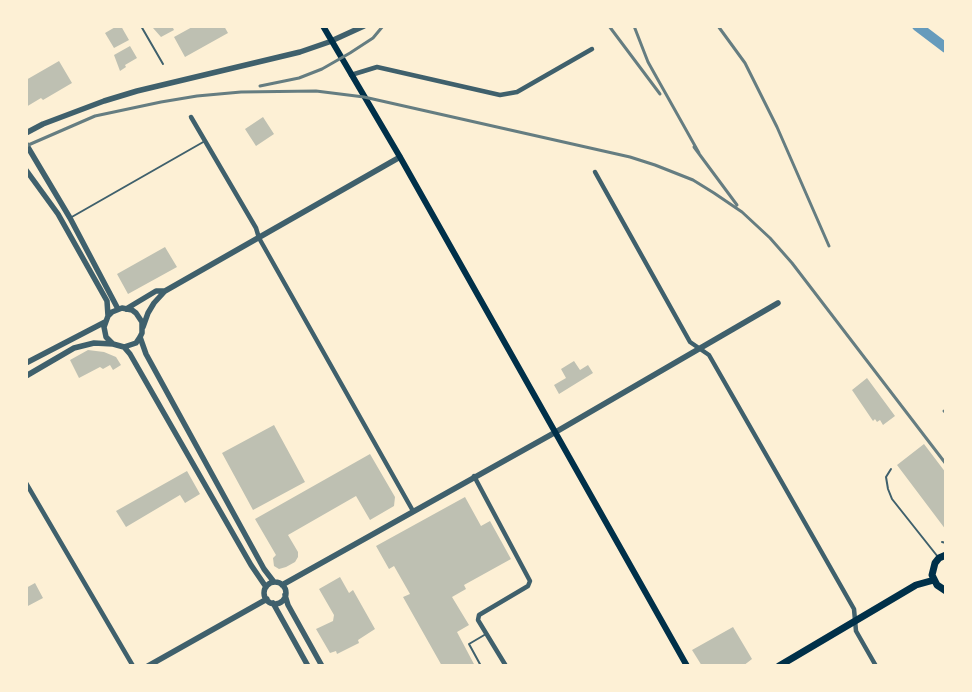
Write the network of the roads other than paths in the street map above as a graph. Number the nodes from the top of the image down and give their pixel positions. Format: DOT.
graph roads {
  1 [pos="141,26"];
  2 [pos="323,26"];
  3 [pos="364,26"];
  4 [pos="592,49"];
  5 [pos="163,64"];
  6 [pos="351,75"];
  7 [pos="191,117"];
  8 [pos="26,133"];
  9 [pos="205,141"];
  10 [pos="26,144"];
  11 [pos="400,158"];
  12 [pos="26,170"];
  13 [pos="595,172"];
  14 [pos="70,218"];
  15 [pos="259,238"];
  16 [pos="164,291"];
  17 [pos="778,303"];
  18 [pos="118,309"];
  19 [pos="126,309"];
  20 [pos="106,319"];
  21 [pos="143,327"];
  22 [pos="140,338"];
  23 [pos="113,344"];
  24 [pos="124,347"];
  25 [pos="700,348"];
  26 [pos="26,363"];
  27 [pos="26,376"];
  28 [pos="554,433"];
  29 [pos="890,469"];
  30 [pos="474,476"];
  31 [pos="26,483"];
  32 [pos="413,511"];
  33 [pos="942,542"];
  34 [pos="946,543"];
  35 [pos="942,557"];
  36 [pos="934,580"];
  37 [pos="274,582"];
  38 [pos="282,585"];
  39 [pos="266,587"];
  40 [pos="946,591"];
  41 [pos="285,595"];
  42 [pos="267,599"];
  43 [pos="273,603"];
  44 [pos="855,620"];
  45 [pos="486,634"];
  46 [pos="133,666"];
  47 [pos="148,666"];
  48 [pos="308,666"];
  49 [pos="322,666"];
  50 [pos="481,666"];
  51 [pos="506,666"];
  52 [pos="687,666"];
  53 [pos="779,666"];
  54 [pos="876,666"];
  1 -- 5 [label="lane"];
  2 -- 6 [label="main road"];
  3 -- 8 [label="street"];
  4 -- 6 [label="street"];
  6 -- 11 [label="main road"];
  7 -- 9 [label="street"];
  9 -- 14 [label="lane"];
  9 -- 15 [label="street"];
  10 -- 14 [label="street"];
  11 -- 15 [label="street"];
  11 -- 28 [label="main road"];
  12 -- 20 [label="street"];
  13 -- 25 [label="street"];
  14 -- 18 [label="street"];
  15 -- 16 [label="street"];
  15 -- 32 [label="street"];
  16 -- 19 [label="street"];
  16 -- 21 [label="street"];
  17 -- 25 [label="street"];
  18 -- 19 [label="street"];
  18 -- 20 [label="street"];
  19 -- 21 [label="street"];
  20 -- 23 [label="street"];
  20 -- 26 [label="street"];
  21 -- 22 [label="street"];
  22 -- 24 [label="street"];
  22 -- 37 [label="street"];
  23 -- 24 [label="street"];
  23 -- 27 [label="street"];
  24 -- 39 [label="street"];
  25 -- 28 [label="street"];
  25 -- 44 [label="street"];
  28 -- 30 [label="street"];
  28 -- 52 [label="main road"];
  29 -- 35 [label="lane"];
  30 -- 32 [label="street"];
  30 -- 45 [label="street"];
  31 -- 46 [label="street"];
  32 -- 38 [label="street"];
  33 -- 34 [label="lane"];
  35 -- 36 [label="main road"];
  36 -- 40 [label="main road"];
  36 -- 44 [label="main road"];
  37 -- 38 [label="street"];
  37 -- 39 [label="street"];
  38 -- 41 [label="street"];
  39 -- 42 [label="street"];
  41 -- 43 [label="street"];
  41 -- 49 [label="street"];
  42 -- 43 [label="street"];
  42 -- 47 [label="street"];
  43 -- 48 [label="street"];
  44 -- 53 [label="main road"];
  44 -- 54 [label="street"];
  45 -- 50 [label="lane"];
  45 -- 51 [label="street"];
}
